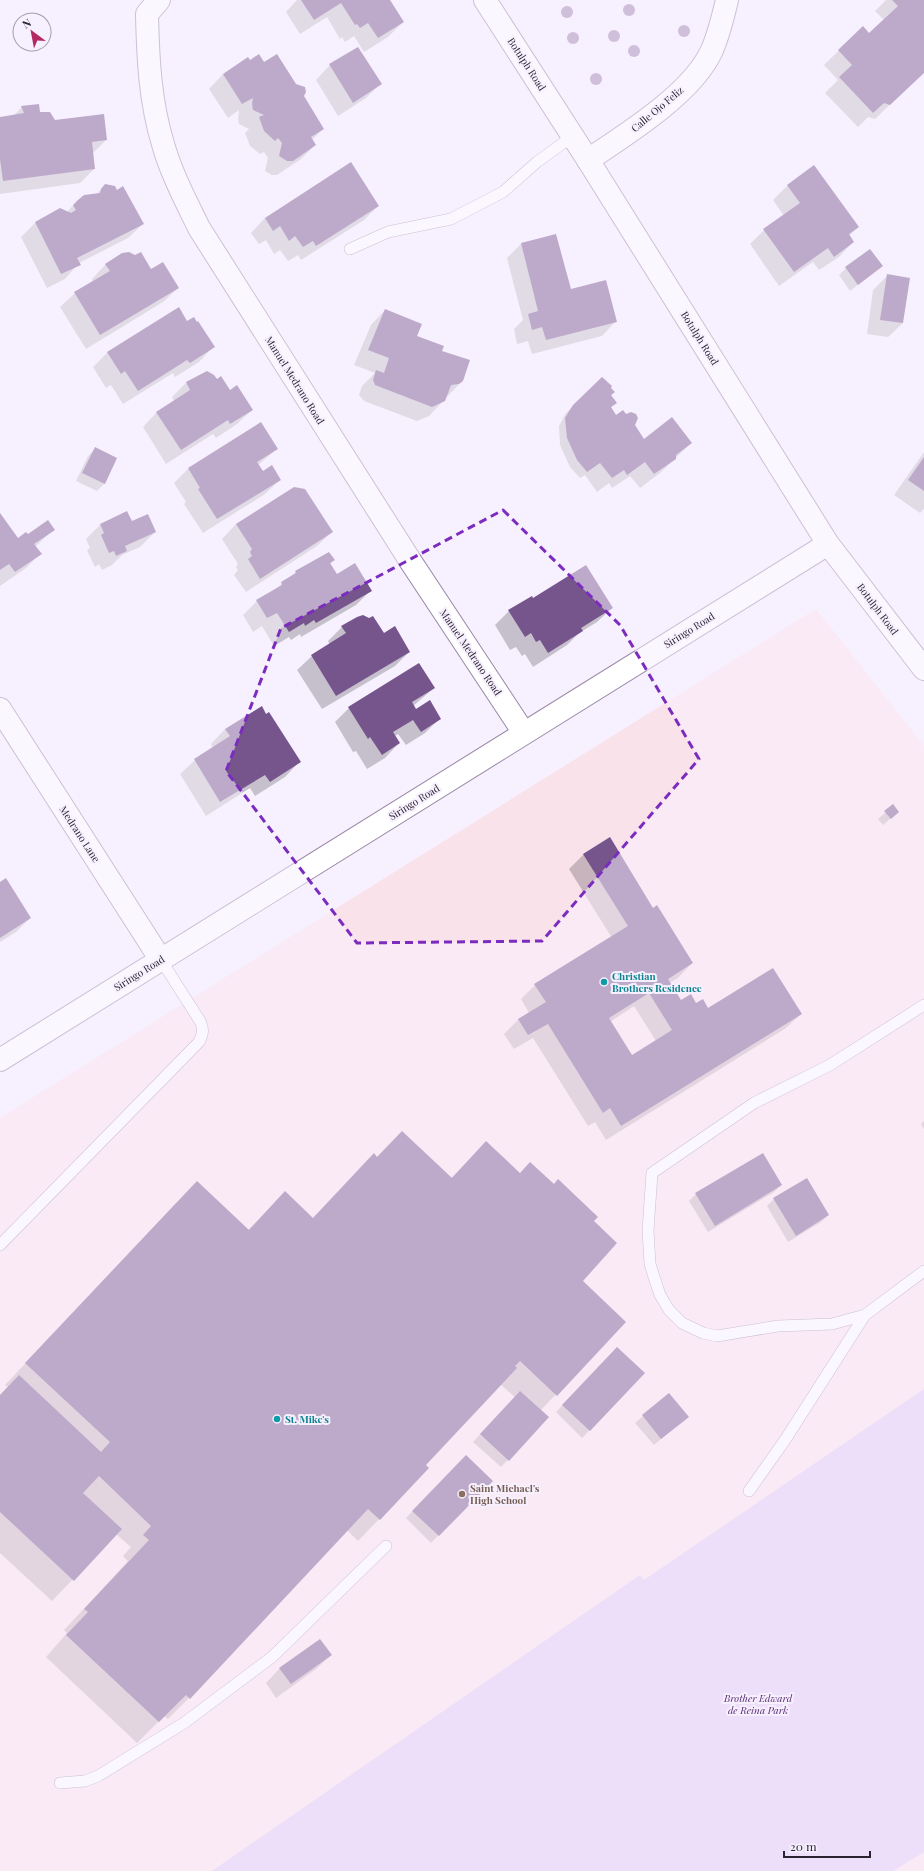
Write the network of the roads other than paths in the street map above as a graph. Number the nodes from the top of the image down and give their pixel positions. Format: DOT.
graph roads {
  1 [pos="159,0"];
  2 [pos="485,0"];
  3 [pos="727,0"];
  4 [pos="573,136"];
  5 [pos="588,160"];
  6 [pos="350,249"];
  7 [pos="828,544"];
  8 [pos="924,669"];
  9 [pos="0,709"];
  10 [pos="524,733"];
  11 [pos="161,960"];
  12 [pos="924,1005"];
  13 [pos="0,1060"];
  14 [pos="0,1244"];
  15 [pos="924,1271"];
  16 [pos="865,1315"];
  17 [pos="749,1491"];
  18 [pos="386,1546"];
  19 [pos="60,1783"];
  1 -- 10 [label="street, Manuel Medrano Road"];
  2 -- 4 [label="street, Botulph Road"];
  3 -- 5 [label="street, Calle Ojo Feliz"];
  4 -- 5 [label="street, Botulph Road"];
  4 -- 6 [label="lane"];
  5 -- 7 [label="street, Botulph Road"];
  7 -- 8 [label="street, Botulph Road"];
  7 -- 10 [label="street, Siringo Road"];
  9 -- 11 [label="street, Medrano Lane"];
  10 -- 11 [label="street, Siringo Road"];
  11 -- 13 [label="street, Siringo Road"];
  11 -- 14 [label="lane"];
  12 -- 16 [label="lane"];
  15 -- 16 [label="lane"];
  16 -- 17 [label="lane"];
  18 -- 19 [label="lane"];
}
